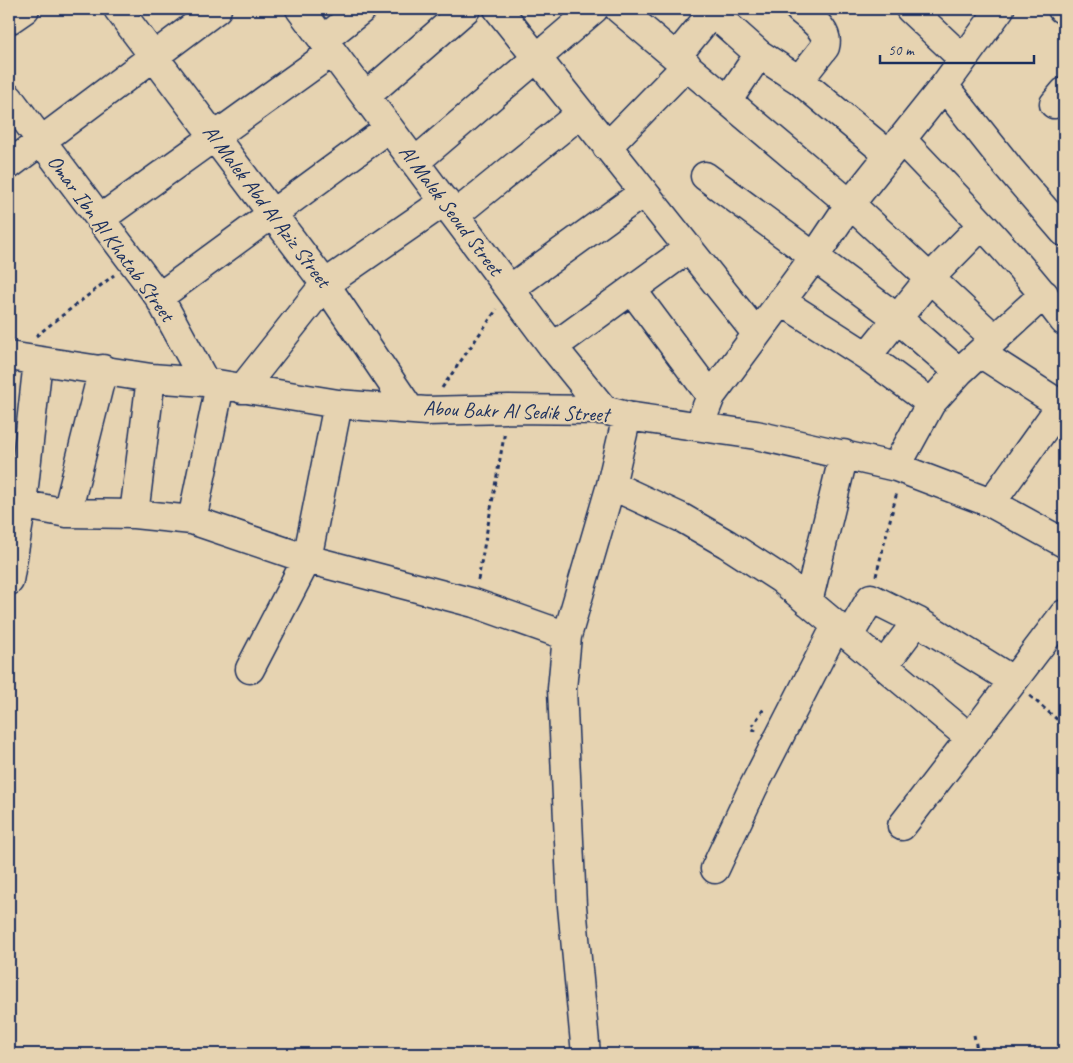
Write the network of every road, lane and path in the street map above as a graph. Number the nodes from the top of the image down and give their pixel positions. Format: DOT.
graph roads {
  1 [pos="25,9"];
  2 [pos="118,9"];
  3 [pos="217,9"];
  4 [pos="300,9"];
  5 [pos="362,9"];
  6 [pos="466,9"];
  7 [pos="498,9"];
  8 [pos="594,9"];
  9 [pos="618,9"];
  10 [pos="799,9"];
  11 [pos="910,9"];
  12 [pos="1000,9"];
  13 [pos="714,10"];
  14 [pos="9,20"];
  15 [pos="328,46"];
  16 [pos="759,54"];
  17 [pos="154,56"];
  18 [pos="537,58"];
  19 [pos="963,59"];
  20 [pos="681,61"];
  21 [pos="799,80"];
  22 [pos="944,86"];
  23 [pos="366,96"];
  24 [pos="9,98"];
  25 [pos="728,100"];
  26 [pos="581,113"];
  27 [pos="389,128"];
  28 [pos="215,136"];
  29 [pos="41,141"];
  30 [pos="607,147"];
  31 [pos="895,147"];
  32 [pos="415,162"];
  33 [pos="9,165"];
  34 [pos="705,176"];
  35 [pos="644,192"];
  36 [pos="850,204"];
  37 [pos="450,208"];
  38 [pos="274,214"];
  39 [pos="100,219"];
  40 [pos="982,225"];
  41 [pos="1064,232"];
  42 [pos="689,248"];
  43 [pos="815,256"];
  44 [pos="133,261"];
  45 [pos="930,278"];
  46 [pos="326,284"];
  47 [pos="510,289"];
  48 [pos="632,290"];
  49 [pos="1044,294"];
  50 [pos="159,297"];
  51 [pos="781,301"];
  52 [pos="896,318"];
  53 [pos="1064,322"];
  54 [pos="756,333"];
  55 [pos="987,345"];
  56 [pos="553,347"];
  57 [pos="867,356"];
  58 [pos="9,357"];
  59 [pos="38,361"];
  60 [pos="103,369"];
  61 [pos="959,372"];
  62 [pos="151,378"];
  63 [pos="222,385"];
  64 [pos="711,396"];
  65 [pos="931,403"];
  66 [pos="338,404"];
  67 [pos="1063,404"];
  68 [pos="508,409"];
  69 [pos="417,410"];
  70 [pos="615,413"];
  71 [pos="699,426"];
  72 [pos="844,454"];
  73 [pos="900,469"];
  74 [pos="611,485"];
  75 [pos="15,503"];
  76 [pos="991,504"];
  77 [pos="67,514"];
  78 [pos="134,514"];
  79 [pos="192,520"];
  80 [pos="1064,543"];
  81 [pos="307,559"];
  82 [pos="9,581"];
  83 [pos="871,598"];
  84 [pos="808,602"];
  85 [pos="474,603"];
  86 [pos="1064,614"];
  87 [pos="917,620"];
  88 [pos="843,630"];
  89 [pos="567,636"];
  90 [pos="884,665"];
  91 [pos="250,669"];
  92 [pos="1012,680"];
  93 [pos="1064,718"];
  94 [pos="970,738"];
  95 [pos="902,826"];
  96 [pos="715,869"];
  97 [pos="974,1035"];
  98 [pos="586,1054"];
  99 [pos="978,1054"];
  1 -- 14 [label="street"];
  2 -- 17 [label="street, Al Malek Abd Al Aziz Street"];
  3 -- 17 [label="street"];
  4 -- 15 [label="street, Al Malek Seoud Street"];
  5 -- 15 [label="street"];
  6 -- 23 [label="street"];
  7 -- 18 [label="street"];
  8 -- 18 [label="street"];
  9 -- 20 [label="street"];
  10 -- 21 [label="street"];
  11 -- 19 [label="street"];
  12 -- 19 [label="street"];
  13 -- 16 [label="street"];
  13 -- 20 [label="street"];
  15 -- 23 [label="street, Al Malek Seoud Street"];
  15 -- 28 [label="street"];
  16 -- 21 [label="street"];
  16 -- 25 [label="street"];
  17 -- 28 [label="street, Al Malek Abd Al Aziz Street"];
  17 -- 29 [label="street"];
  18 -- 26 [label="street"];
  18 -- 32 [label="street"];
  19 -- 22 [label="street"];
  20 -- 25 [label="street"];
  20 -- 30 [label="street"];
  21 -- 31 [label="street"];
  22 -- 31 [label="street"];
  22 -- 41 [label="street"];
  23 -- 27 [label="street, Al Malek Seoud Street"];
  24 -- 29 [label="street, Omar Ibn Al Khatab Street"];
  25 -- 36 [label="street"];
  26 -- 30 [label="street"];
  26 -- 37 [label="street"];
  27 -- 32 [label="street, Al Malek Seoud Street"];
  27 -- 38 [label="street"];
  28 -- 38 [label="street, Al Malek Abd Al Aziz Street"];
  28 -- 39 [label="street"];
  29 -- 33 [label="street"];
  29 -- 39 [label="street, Omar Ibn Al Khatab Street"];
  30 -- 35 [label="street"];
  31 -- 36 [label="street"];
  31 -- 40 [label="street"];
  32 -- 37 [label="street, Al Malek Seoud Street"];
  34 -- 43 [label="street"];
  35 -- 42 [label="street"];
  35 -- 47 [label="street"];
  36 -- 43 [label="street"];
  36 -- 45 [label="street"];
  37 -- 46 [label="street"];
  37 -- 47 [label="street, Al Malek Seoud Street"];
  38 -- 46 [label="street, Al Malek Abd Al Aziz Street"];
  38 -- 50 [label="street"];
  39 -- 44 [label="street, Omar Ibn Al Khatab Street"];
  40 -- 45 [label="street"];
  40 -- 49 [label="street"];
  42 -- 48 [label="street"];
  42 -- 54 [label="street"];
  43 -- 51 [label="street"];
  43 -- 52 [label="street"];
  44 -- 50 [label="street, Omar Ibn Al Khatab Street"];
  44 -- 58 [label="path"];
  45 -- 52 [label="street"];
  45 -- 55 [label="street"];
  46 -- 63 [label="street"];
  46 -- 69 [label="street, Al Malek Abd Al Aziz Street"];
  47 -- 56 [label="street, Al Malek Seoud Street"];
  47 -- 69 [label="path"];
  48 -- 56 [label="street"];
  48 -- 64 [label="street"];
  49 -- 53 [label="street"];
  49 -- 55 [label="street"];
  50 -- 63 [label="street, Omar Ibn Al Khatab Street"];
  51 -- 54 [label="street"];
  51 -- 57 [label="street"];
  52 -- 57 [label="street"];
  52 -- 61 [label="street"];
  54 -- 64 [label="street"];
  55 -- 61 [label="street"];
  55 -- 67 [label="street"];
  56 -- 70 [label="street, Al Malek Seoud Street"];
  57 -- 65 [label="street"];
  58 -- 59 [label="street, Abou Bakr Al Sedik Street"];
  59 -- 60 [label="street, Abou Bakr Al Sedik Street"];
  59 -- 75 [label="street"];
  60 -- 62 [label="street, Abou Bakr Al Sedik Street"];
  60 -- 77 [label="street"];
  61 -- 65 [label="street"];
  62 -- 63 [label="street, Abou Bakr Al Sedik Street"];
  62 -- 78 [label="street"];
  63 -- 66 [label="street, Abou Bakr Al Sedik Street"];
  63 -- 79 [label="street"];
  64 -- 71 [label="street"];
  65 -- 73 [label="street"];
  66 -- 69 [label="street, Abou Bakr Al Sedik Street"];
  66 -- 81 [label="street"];
  67 -- 76 [label="street"];
  68 -- 69 [label="street, Abou Bakr Al Sedik Street"];
  68 -- 70 [label="street, Abou Bakr Al Sedik Street"];
  68 -- 85 [label="path"];
  70 -- 71 [label="street, Abou Bakr Al Sedik Street"];
  70 -- 74 [label="street"];
  71 -- 72 [label="street, Abou Bakr Al Sedik Street"];
  72 -- 73 [label="street, Abou Bakr Al Sedik Street"];
  72 -- 84 [label="street"];
  73 -- 76 [label="street, Abou Bakr Al Sedik Street"];
  73 -- 83 [label="path"];
  74 -- 84 [label="street"];
  74 -- 89 [label="street"];
  75 -- 77 [label="street"];
  75 -- 82 [label="street"];
  76 -- 80 [label="street, Abou Bakr Al Sedik Street"];
  77 -- 78 [label="street"];
  78 -- 79 [label="street"];
  79 -- 81 [label="street"];
  81 -- 85 [label="street"];
  81 -- 91 [label="street"];
  83 -- 87 [label="street"];
  83 -- 88 [label="street"];
  84 -- 88 [label="street"];
  85 -- 89 [label="street"];
  86 -- 92 [label="street"];
  87 -- 90 [label="street"];
  87 -- 92 [label="street"];
  88 -- 90 [label="street"];
  88 -- 96 [label="street"];
  89 -- 98 [label="street"];
  90 -- 94 [label="street"];
  92 -- 93 [label="path"];
  92 -- 94 [label="street"];
  94 -- 95 [label="street"];
  97 -- 99 [label="path"];
}
